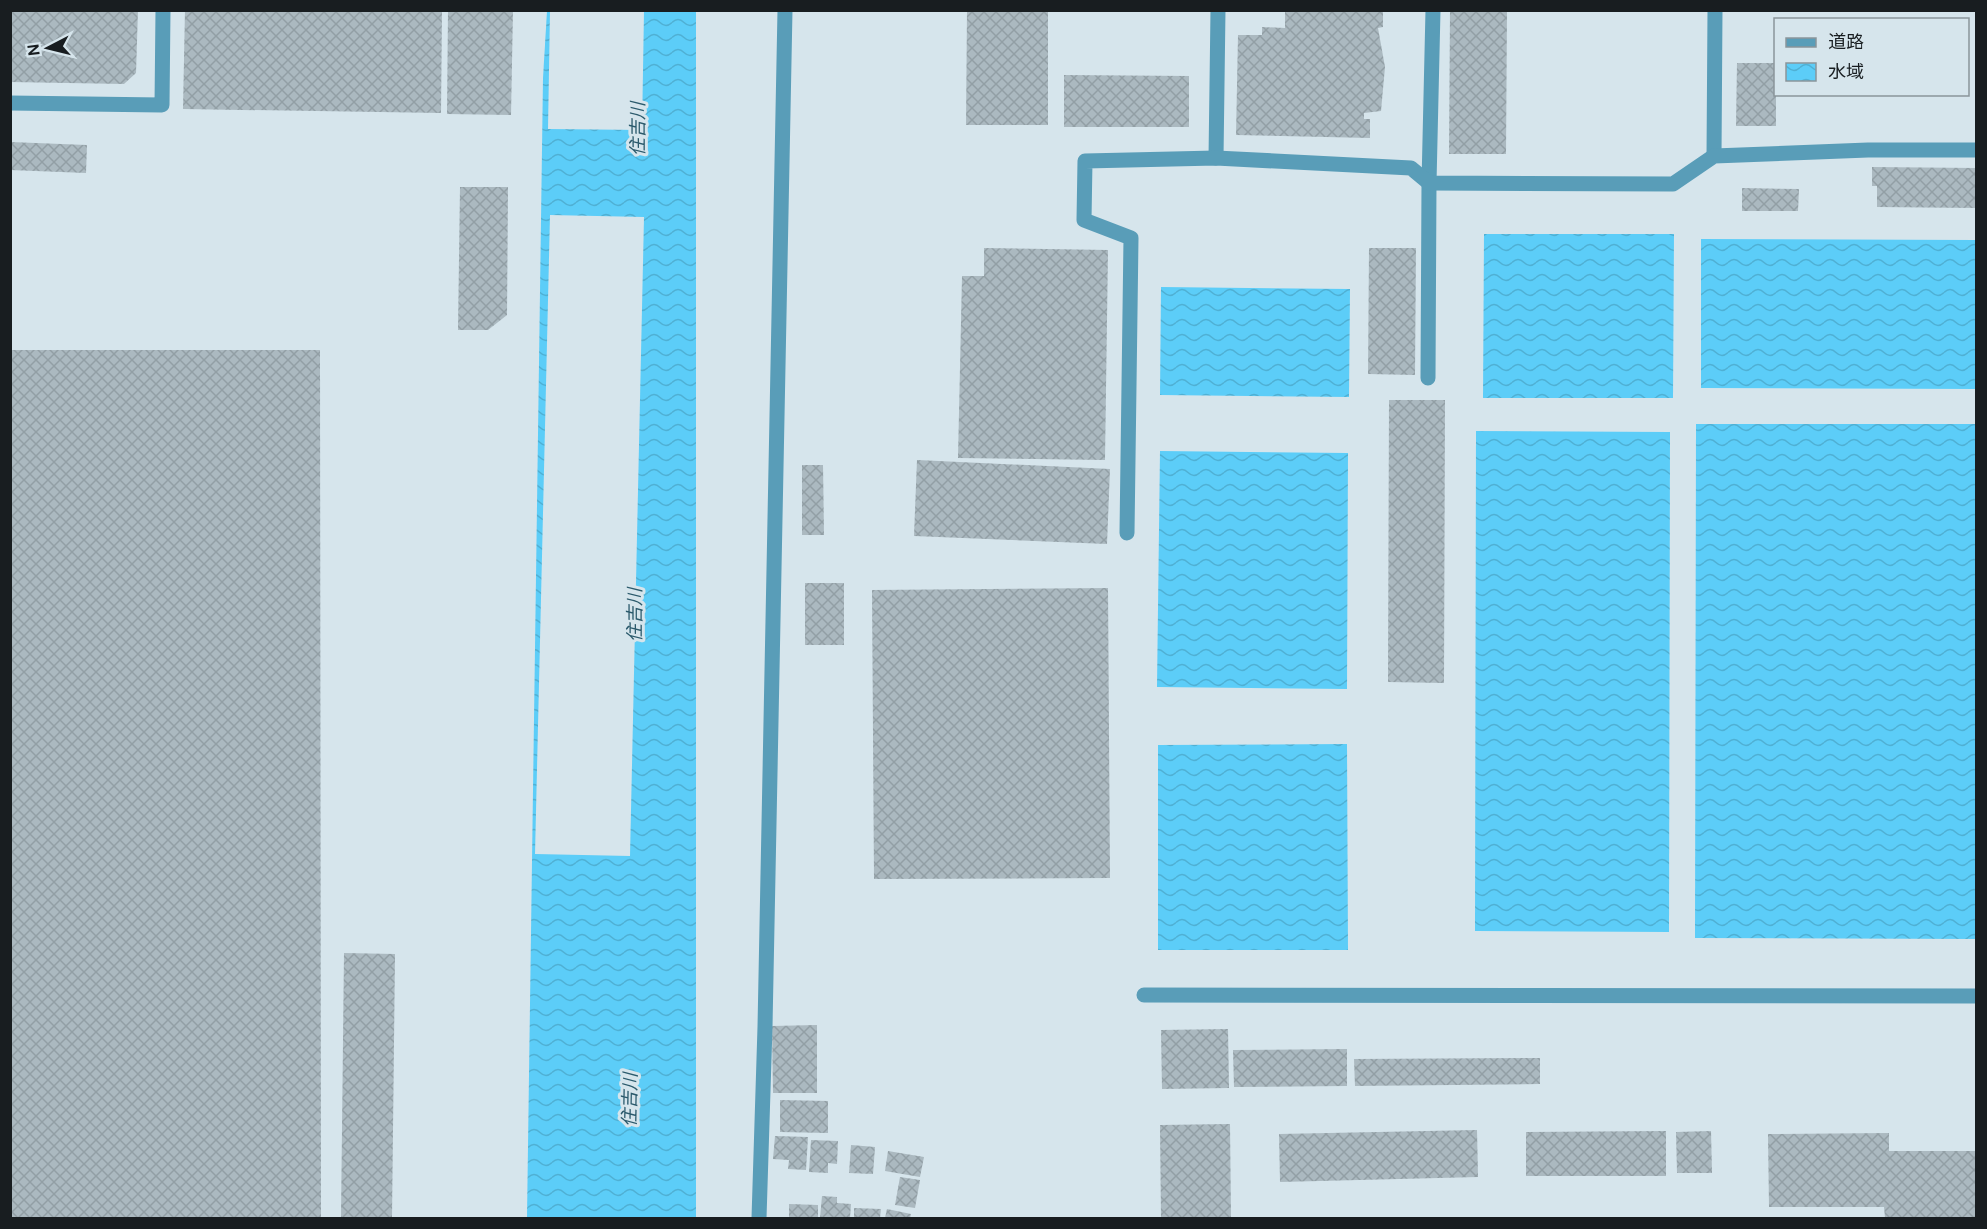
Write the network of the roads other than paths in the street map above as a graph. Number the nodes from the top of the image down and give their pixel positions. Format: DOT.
graph roads {
  1 [pos="163,10"];
  2 [pos="785,10"];
  3 [pos="1218,10"];
  4 [pos="1433,10"];
  5 [pos="1715,10"];
  6 [pos="10,103"];
  7 [pos="1977,150"];
  8 [pos="1714,156"];
  9 [pos="1216,158"];
  10 [pos="1429,183"];
  11 [pos="1428,378"];
  12 [pos="1127,533"];
  13 [pos="1144,995"];
  14 [pos="1977,996"];
  15 [pos="759,1218"];
  1 -- 6 [label="street"];
  2 -- 15 [label="street"];
  3 -- 9 [label="street"];
  4 -- 10 [label="street"];
  5 -- 8 [label="street"];
  7 -- 8 [label="street"];
  8 -- 10 [label="street"];
  9 -- 10 [label="street"];
  9 -- 12 [label="street"];
  10 -- 11 [label="street"];
  13 -- 14 [label="street"];
}
